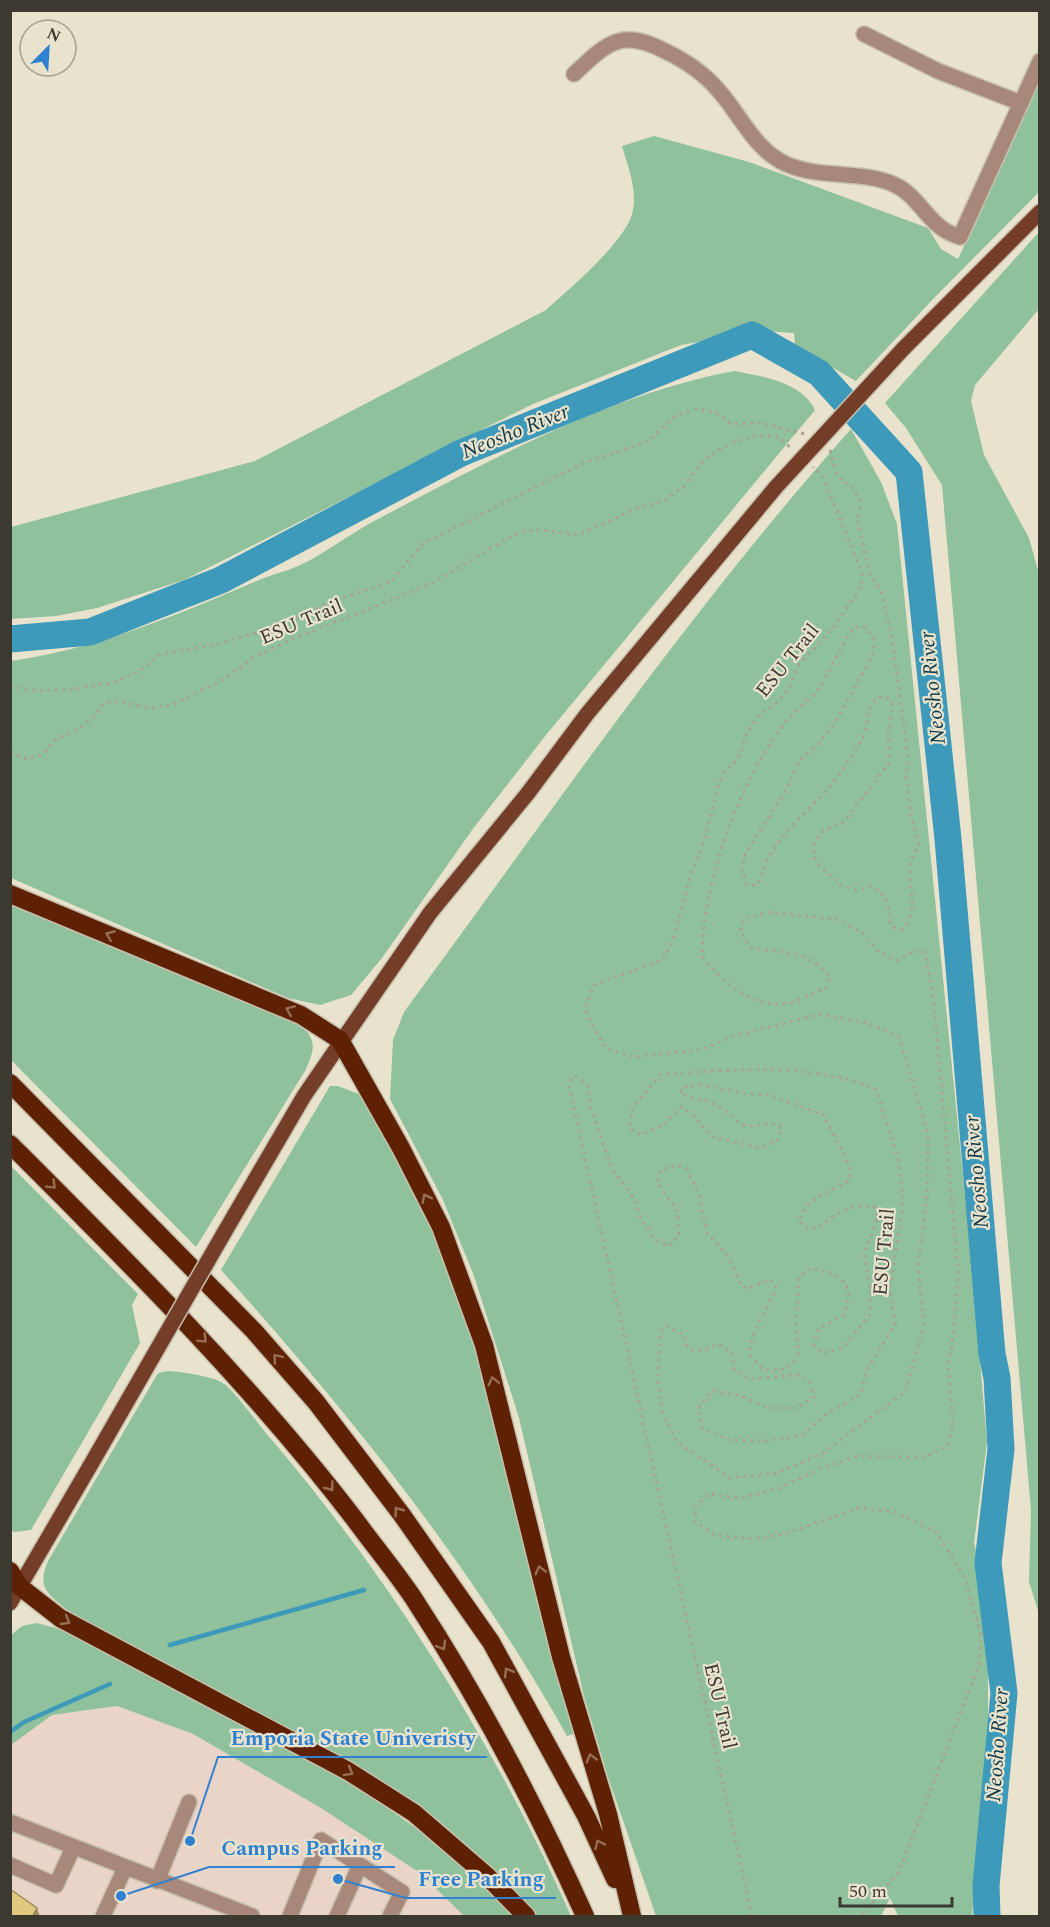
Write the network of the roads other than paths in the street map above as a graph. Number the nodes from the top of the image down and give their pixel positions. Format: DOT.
graph roads {
  1 [pos="864,34"];
  2 [pos="1040,61"];
  3 [pos="574,74"];
  4 [pos="1021,103"];
  5 [pos="1040,212"];
  6 [pos="10,894"];
  7 [pos="340,1040"];
  8 [pos="10,1083"];
  9 [pos="10,1144"];
  10 [pos="15,1578"];
  11 [pos="10,1603"];
  12 [pos="189,1802"];
  13 [pos="10,1822"];
  14 [pos="73,1848"];
  15 [pos="10,1865"];
  16 [pos="360,1865"];
  17 [pos="125,1869"];
  18 [pos="157,1881"];
  19 [pos="103,1917"];
  20 [pos="252,1917"];
  21 [pos="290,1917"];
  22 [pos="337,1917"];
  23 [pos="390,1917"];
  24 [pos="526,1917"];
  25 [pos="585,1917"];
  26 [pos="632,1917"];
  1 -- 4 [label="street"];
  2 -- 4 [label="street"];
  3 -- 4 [label="street"];
  5 -- 7 [label="main road, bridge"];
  7 -- 6 [label="highway, one-way"];
  7 -- 10 [label="main road, bridge"];
  26 -- 7 [label="highway, one-way"];
  26 -- 8 [label="highway, one-way"];
  9 -- 25 [label="highway, one-way"];
  10 -- 11 [label="main road"];
  10 -- 24 [label="highway, one-way"];
  12 -- 18 [label="street"];
  13 -- 14 [label="street"];
  14 -- 15 [label="street"];
  14 -- 17 [label="street"];
  16 -- 21 [label="street"];
  16 -- 22 [label="street"];
  16 -- 23 [label="street"];
  17 -- 18 [label="street"];
  17 -- 19 [label="street"];
  18 -- 20 [label="street"];
}
